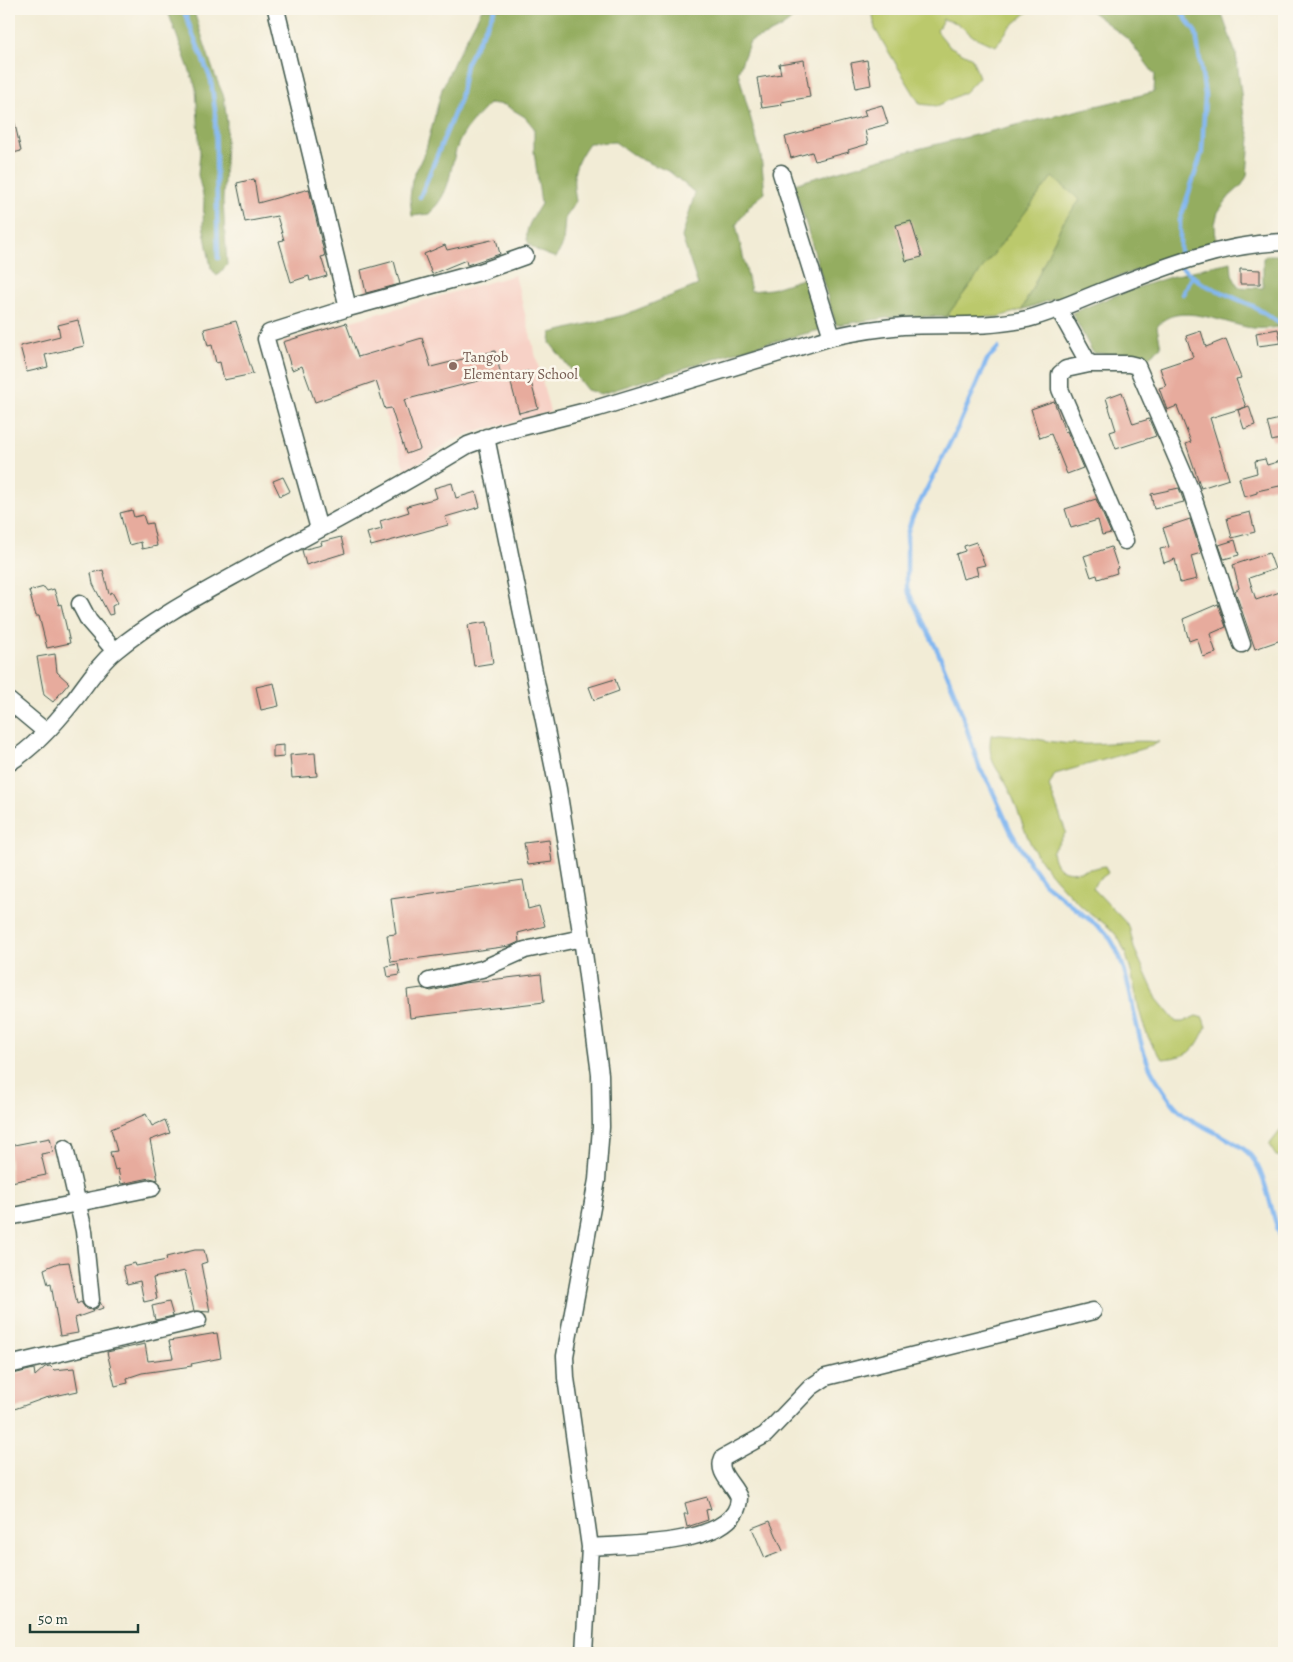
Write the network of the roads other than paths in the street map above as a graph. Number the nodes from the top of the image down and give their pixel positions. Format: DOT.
graph roads {
  1 [pos="276,9"];
  2 [pos="781,173"];
  3 [pos="1284,242"];
  4 [pos="525,256"];
  5 [pos="348,308"];
  6 [pos="1058,308"];
  7 [pos="832,337"];
  8 [pos="1089,364"];
  9 [pos="486,437"];
  10 [pos="319,529"];
  11 [pos="1125,541"];
  12 [pos="80,604"];
  13 [pos="1242,644"];
  14 [pos="115,651"];
  15 [pos="9,701"];
  16 [pos="45,732"];
  17 [pos="9,763"];
  18 [pos="582,938"];
  19 [pos="429,982"];
  20 [pos="65,1148"];
  21 [pos="152,1188"];
  22 [pos="79,1203"];
  23 [pos="9,1216"];
  24 [pos="91,1300"];
  25 [pos="1093,1311"];
  26 [pos="198,1320"];
  27 [pos="9,1365"];
  28 [pos="590,1547"];
  29 [pos="584,1653"];
  1 -- 5 [label="street"];
  2 -- 7 [label="street"];
  3 -- 6 [label="street"];
  4 -- 5 [label="street"];
  5 -- 10 [label="street"];
  6 -- 7 [label="street"];
  6 -- 8 [label="street"];
  7 -- 9 [label="street"];
  8 -- 11 [label="street"];
  8 -- 13 [label="street"];
  9 -- 10 [label="street"];
  9 -- 18 [label="street"];
  10 -- 14 [label="street"];
  12 -- 14 [label="street"];
  14 -- 16 [label="street"];
  15 -- 16 [label="street"];
  16 -- 17 [label="street"];
  18 -- 19 [label="street"];
  18 -- 28 [label="street"];
  20 -- 22 [label="street"];
  21 -- 22 [label="street"];
  22 -- 23 [label="street"];
  22 -- 24 [label="street"];
  25 -- 28 [label="street"];
  26 -- 27 [label="street"];
  28 -- 29 [label="street"];
}
